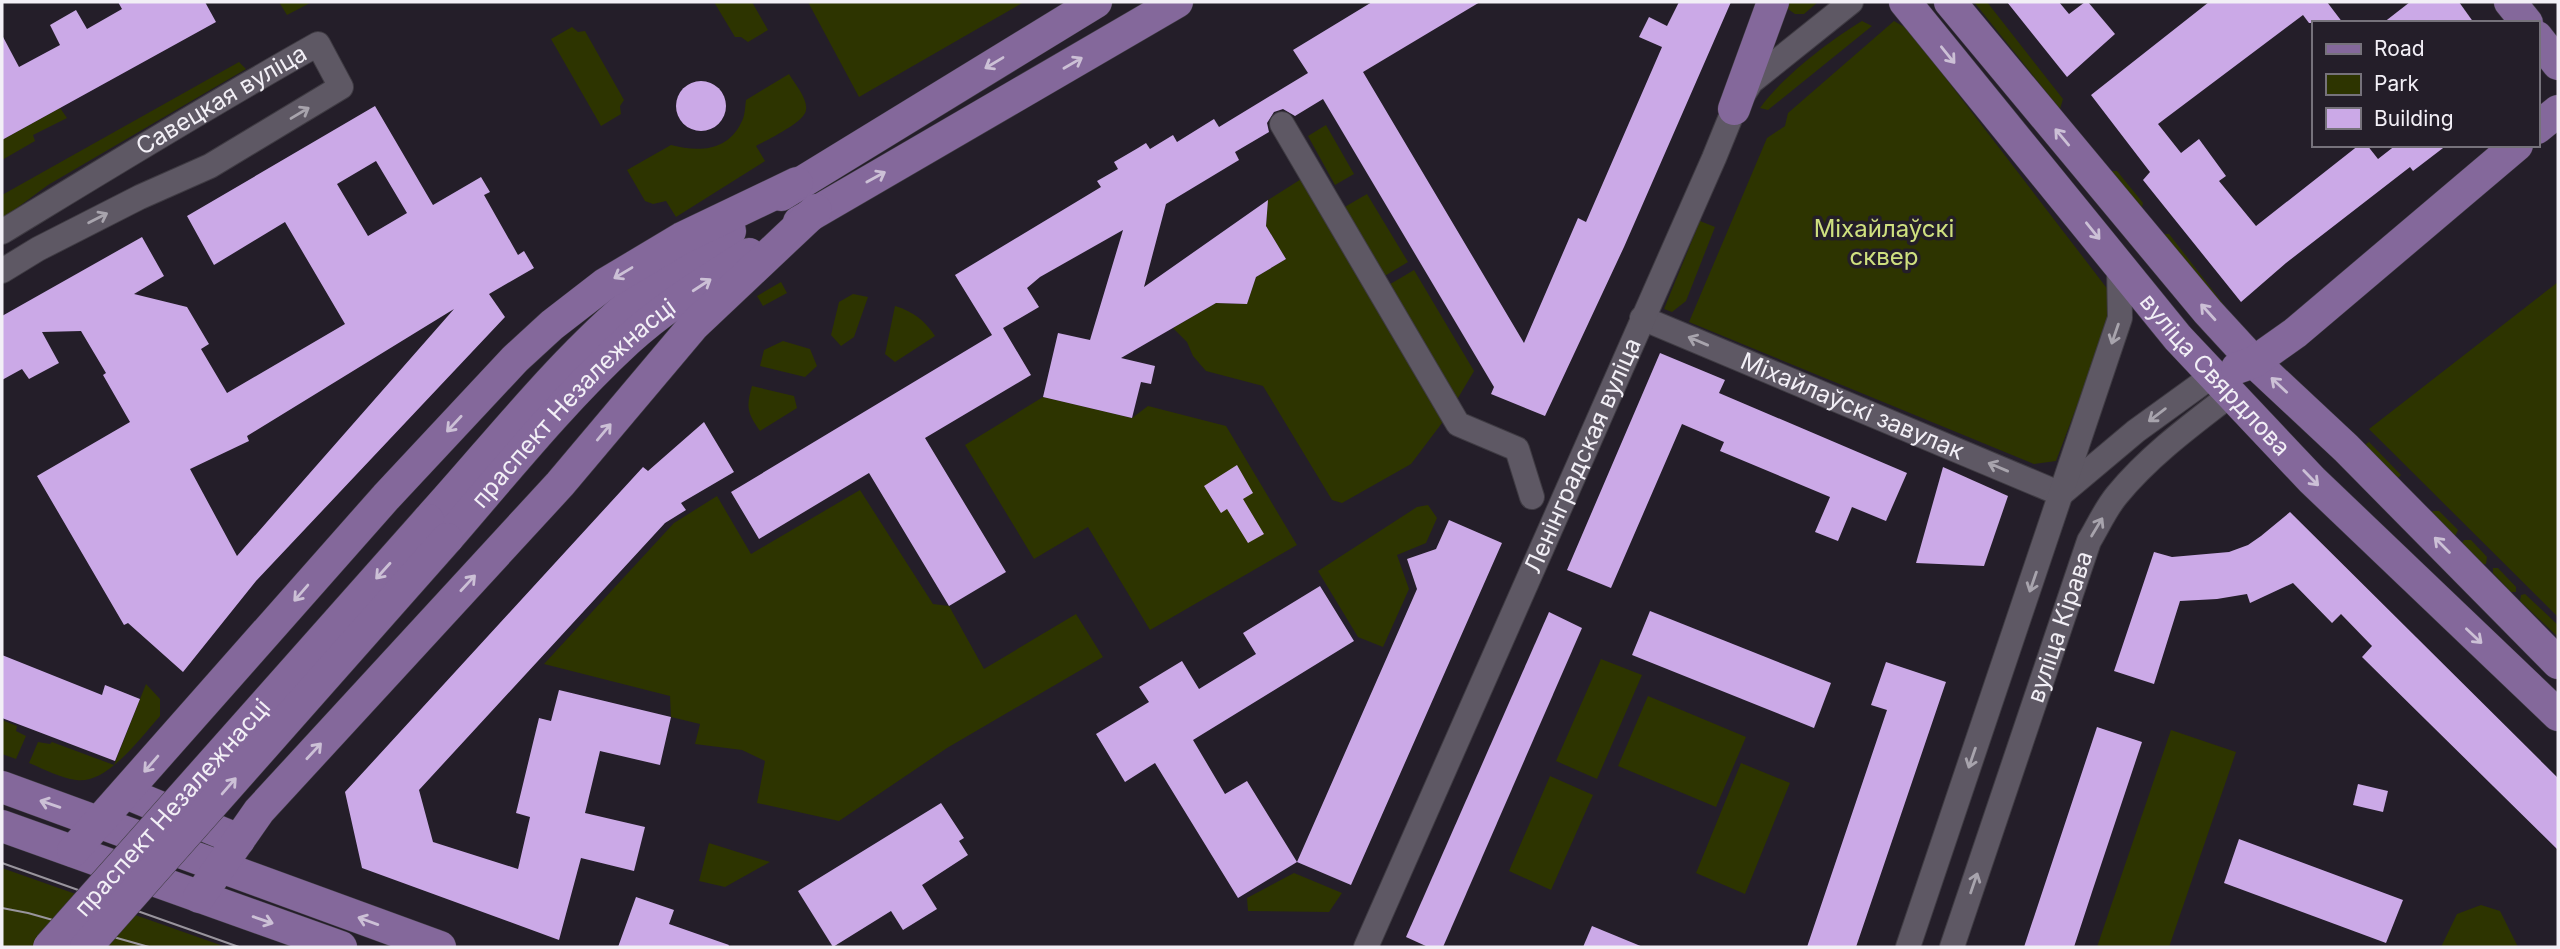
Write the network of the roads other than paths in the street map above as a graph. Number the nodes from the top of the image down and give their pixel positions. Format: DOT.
graph roads {
  1 [pos="1096,2"];
  2 [pos="1177,2"];
  3 [pos="1773,2"];
  4 [pos="1850,2"];
  5 [pos="1905,2"];
  6 [pos="1950,2"];
  7 [pos="2510,2"];
  8 [pos="2524,21"];
  9 [pos="2539,40"];
  10 [pos="2558,64"];
  11 [pos="1734,109"];
  12 [pos="2558,111"];
  13 [pos="1282,124"];
  14 [pos="2539,126"];
  15 [pos="2515,147"];
  16 [pos="797,183"];
  17 [pos="816,210"];
  18 [pos="2,232"];
  19 [pos="2119,267"];
  20 [pos="2,271"];
  21 [pos="1642,318"];
  22 [pos="2254,362"];
  23 [pos="2221,385"];
  24 [pos="2061,494"];
  25 [pos="1532,497"];
  26 [pos="438,530"];
  27 [pos="2558,663"];
  28 [pos="2558,715"];
  29 [pos="2,787"];
  30 [pos="126,793"];
  31 [pos="98,822"];
  32 [pos="2,827"];
  33 [pos="239,840"];
  34 [pos="73,850"];
  35 [pos="220,867"];
  36 [pos="199,897"];
  37 [pos="49,947"];
  38 [pos="86,947"];
  39 [pos="341,947"];
  40 [pos="440,947"];
  41 [pos="1366,947"];
  42 [pos="1908,947"];
  43 [pos="1952,947"];
  1 -- 16 [label="main road, праспект Незалежнасці, one-way"];
  17 -- 2 [label="main road, праспект Незалежнасці, one-way"];
  3 -- 11 [label="main road"];
  4 -- 11 [label="street, Ленінградская вуліца"];
  5 -- 19 [label="main road, вуліца Свярдлова, one-way"];
  22 -- 6 [label="main road, вуліца Свярдлова, one-way"];
  7 -- 8 [label="main road"];
  9 -- 10 [label="main road"];
  11 -- 21 [label="street, Ленінградская вуліца"];
  12 -- 14 [label="main road"];
  13 -- 25 [label="street"];
  15 -- 22 [label="main road, вуліца Кірава"];
  16 -- 26 [label="main road, праспект Незалежнасці"];
  16 -- 30 [label="main road, one-way"];
  26 -- 17 [label="main road, праспект Незалежнасці, one-way"];
  33 -- 17 [label="main road, one-way"];
  20 -- 18 [label="street, Савецкая вуліца, one-way"];
  19 -- 23 [label="main road, вуліца Свярдлова"];
  19 -- 24 [label="street, вуліца Кірава, one-way"];
  24 -- 21 [label="street, Міхайлаўскі завулак, one-way"];
  21 -- 41 [label="street, Ленінградская вуліца"];
  22 -- 23 [label="main road, вуліца Кірава"];
  27 -- 22 [label="main road, вуліца Свярдлова, one-way"];
  23 -- 24 [label="street, вуліца Кірава, one-way"];
  23 -- 28 [label="main road, вуліца Свярдлова, one-way"];
  43 -- 23 [label="street, вуліца Кірава, one-way"];
  24 -- 42 [label="street, вуліца Кірава, one-way"];
  26 -- 37 [label="main road, праспект Незалежнасці, one-way, bridge"];
  38 -- 26 [label="main road, праспект Незалежнасці, one-way, bridge"];
  31 -- 29 [label="main road, one-way"];
  30 -- 31 [label="main road"];
  30 -- 33 [label="main road"];
  31 -- 34 [label="main road"];
  31 -- 35 [label="main road"];
  32 -- 34 [label="main road"];
  33 -- 35 [label="main road"];
  34 -- 36 [label="main road"];
  35 -- 36 [label="main road"];
  40 -- 35 [label="main road, one-way"];
  36 -- 39 [label="main road, one-way"];
}
